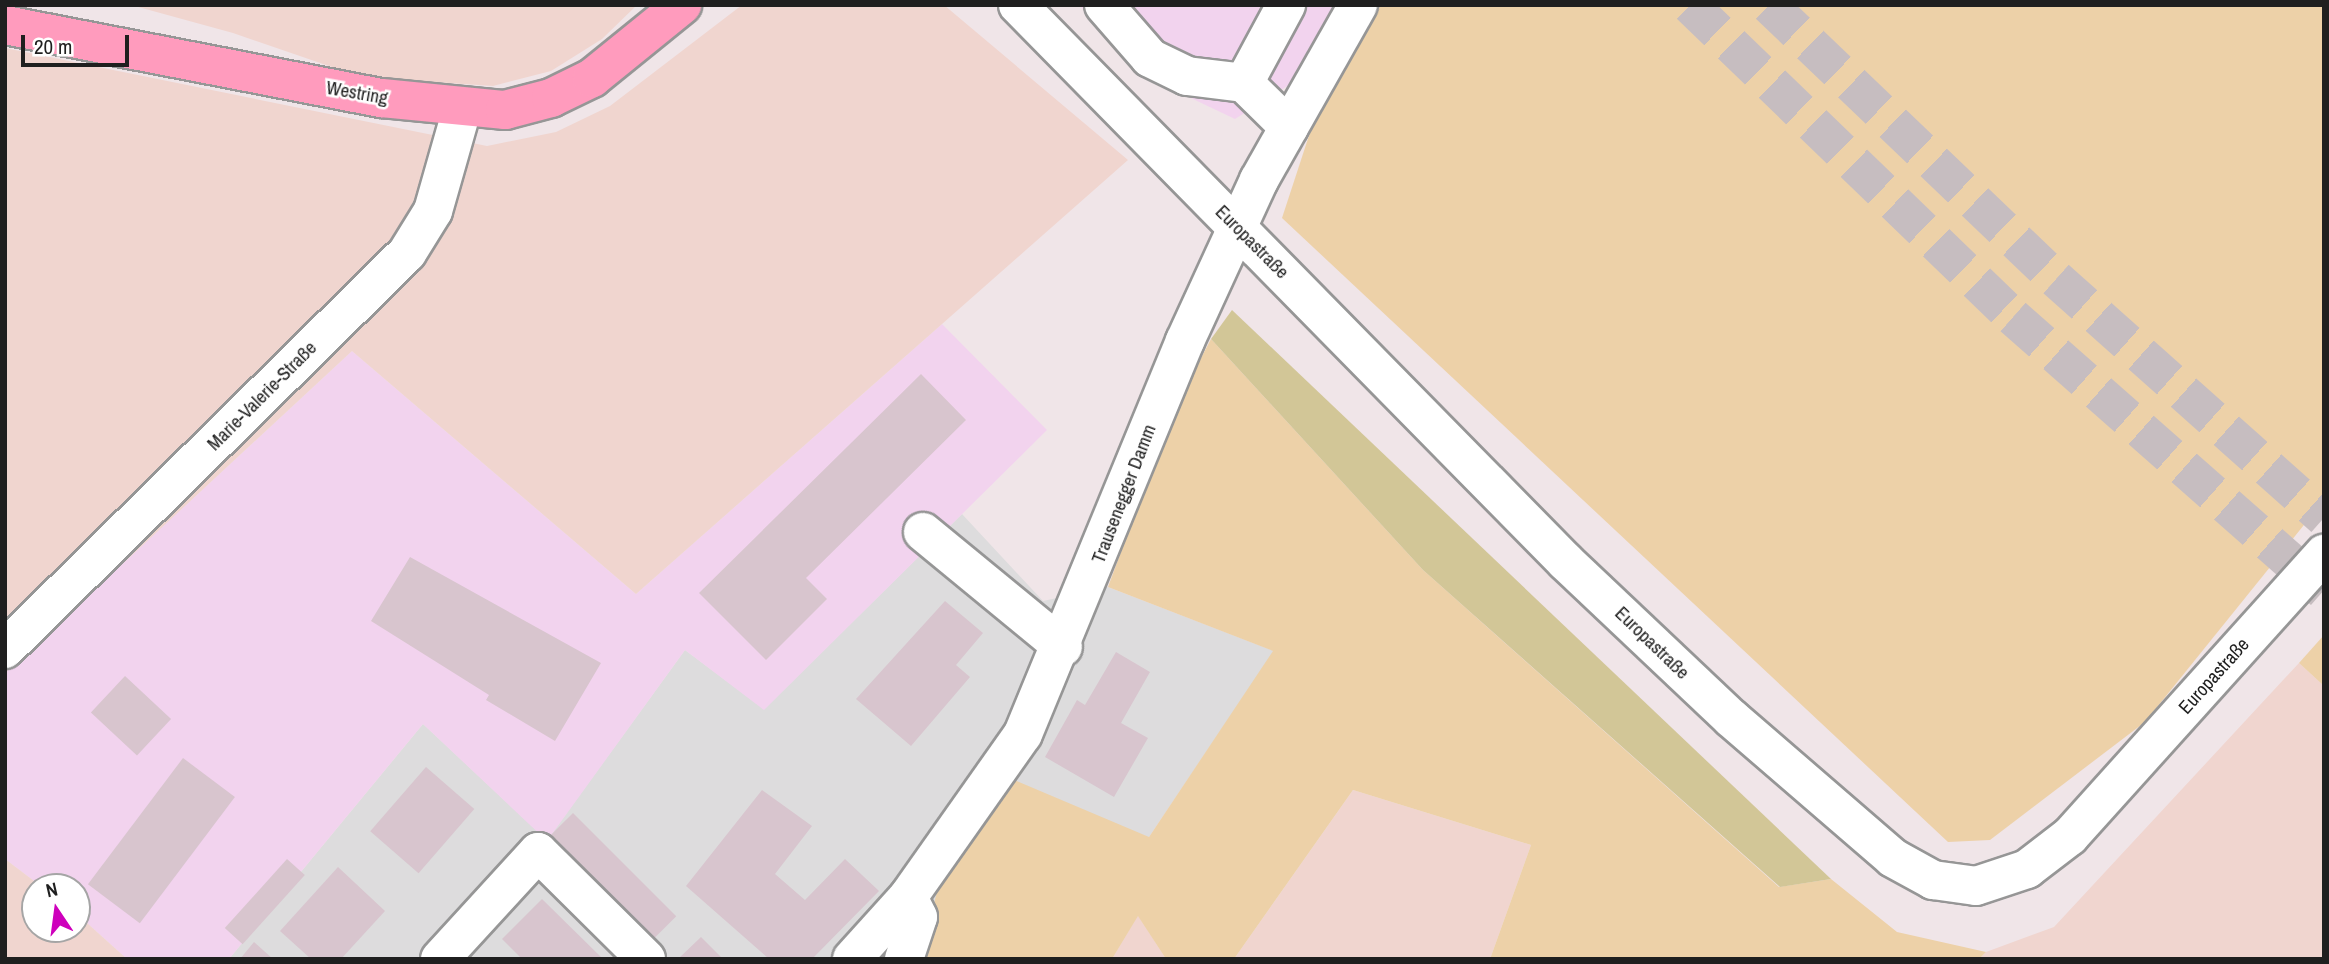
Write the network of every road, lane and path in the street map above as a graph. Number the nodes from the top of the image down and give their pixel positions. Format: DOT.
graph roads {
  1 [pos="682,5"];
  2 [pos="1018,5"];
  3 [pos="1104,5"];
  4 [pos="1286,5"];
  5 [pos="1358,5"];
  6 [pos="5,25"];
  7 [pos="1244,83"];
  8 [pos="461,108"];
  9 [pos="1289,127"];
  10 [pos="1239,229"];
  11 [pos="923,531"];
  12 [pos="2324,554"];
  13 [pos="1063,648"];
  14 [pos="5,649"];
  15 [pos="908,897"];
  16 [pos="440,959"];
  17 [pos="646,959"];
  18 [pos="852,959"];
  19 [pos="904,959"];
  1 -- 8 [label="main road, Westring"];
  2 -- 10 [label="street, Europastraße"];
  3 -- 7 [label="street"];
  4 -- 7 [label="street"];
  5 -- 9 [label="street, Trausenegger Damm"];
  6 -- 8 [label="main road, Westring"];
  7 -- 9 [label="street"];
  8 -- 14 [label="street, Marie-Valerie-Straße"];
  9 -- 10 [label="street, Trausenegger Damm"];
  10 -- 12 [label="street, Europastraße"];
  10 -- 13 [label="street, Trausenegger Damm"];
  11 -- 13 [label="street"];
  13 -- 15 [label="street, Trausenegger Damm"];
  15 -- 18 [label="street, Trausenegger Damm"];
  15 -- 19 [label="street"];
  16 -- 17 [label="street"];
}
